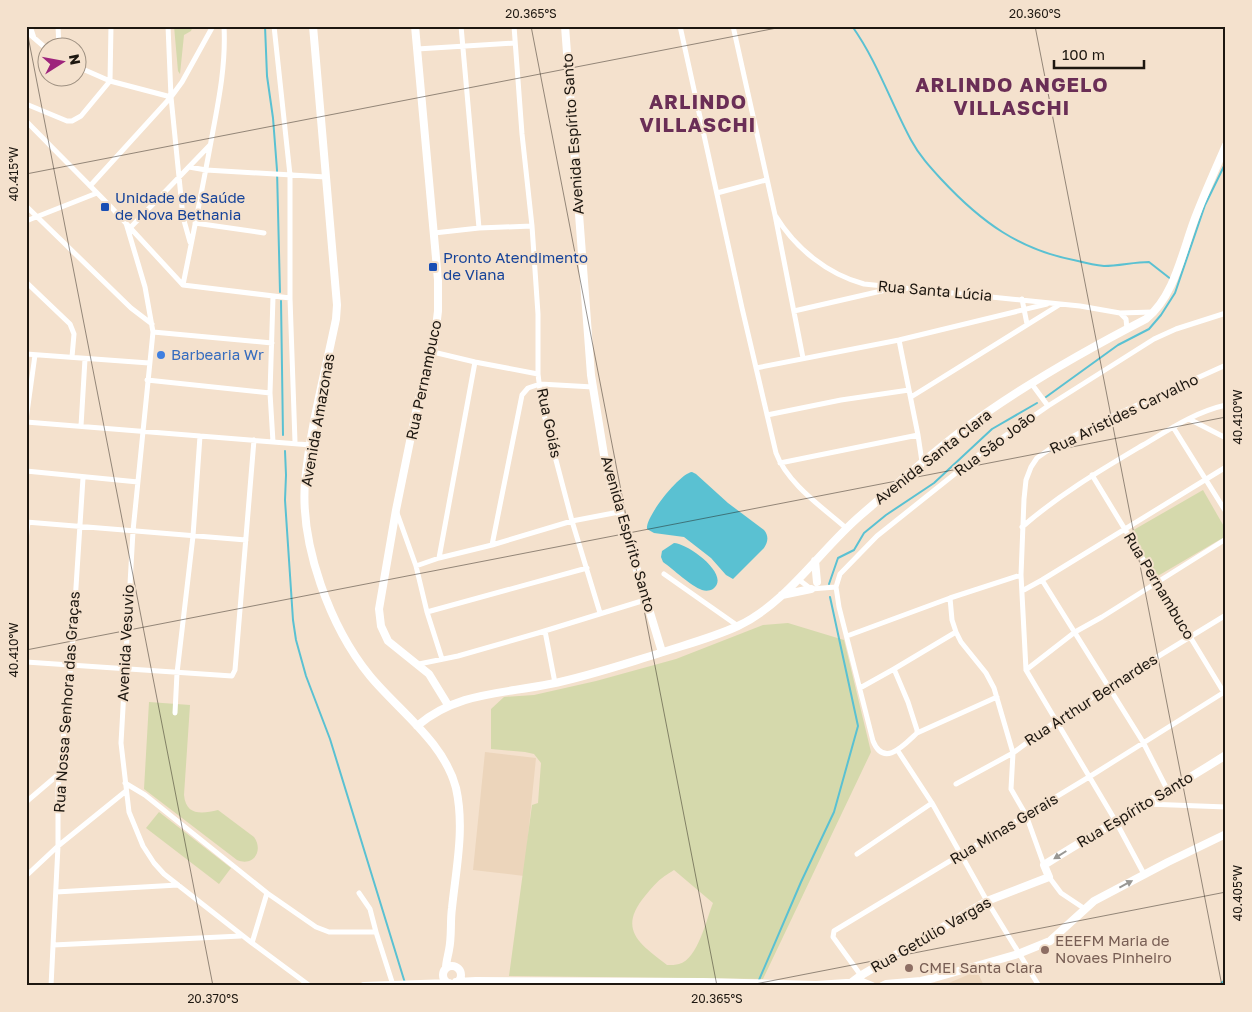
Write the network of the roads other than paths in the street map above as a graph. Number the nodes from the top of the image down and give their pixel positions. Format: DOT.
graph roads {
  1 [pos="30,26"];
  2 [pos="111,26"];
  3 [pos="168,26"];
  4 [pos="213,26"];
  5 [pos="224,26"];
  6 [pos="274,26"];
  7 [pos="313,26"];
  8 [pos="415,26"];
  9 [pos="461,26"];
  10 [pos="514,26"];
  11 [pos="565,26"];
  12 [pos="680,26"];
  13 [pos="732,26"];
  14 [pos="26,31"];
  15 [pos="34,38"];
  16 [pos="38,41"];
  17 [pos="515,43"];
  18 [pos="463,46"];
  19 [pos="417,49"];
  20 [pos="88,71"];
  21 [pos="170,71"];
  22 [pos="185,77"];
  23 [pos="110,81"];
  24 [pos="171,97"];
  25 [pos="26,104"];
  26 [pos="26,121"];
  27 [pos="210,145"];
  28 [pos="1226,146"];
  29 [pos="189,166"];
  30 [pos="206,170"];
  31 [pos="287,175"];
  32 [pos="326,177"];
  33 [pos="180,178"];
  34 [pos="766,180"];
  35 [pos="90,186"];
  36 [pos="97,193"];
  37 [pos="717,193"];
  38 [pos="26,206"];
  39 [pos="775,215"];
  40 [pos="38,218"];
  41 [pos="26,222"];
  42 [pos="126,223"];
  43 [pos="195,223"];
  44 [pos="532,226"];
  45 [pos="130,228"];
  46 [pos="479,228"];
  47 [pos="264,233"];
  48 [pos="434,233"];
  49 [pos="190,245"];
  50 [pos="26,282"];
  51 [pos="183,285"];
  52 [pos="896,288"];
  53 [pos="273,297"];
  54 [pos="290,298"];
  55 [pos="1022,300"];
  56 [pos="1050,304"];
  57 [pos="1060,304"];
  58 [pos="1023,310"];
  59 [pos="794,311"];
  60 [pos="1154,312"];
  61 [pos="1120,313"];
  62 [pos="1226,313"];
  63 [pos="152,324"];
  64 [pos="1027,324"];
  65 [pos="1127,329"];
  66 [pos="153,332"];
  67 [pos="899,340"];
  68 [pos="272,343"];
  69 [pos="433,352"];
  70 [pos="26,354"];
  71 [pos="35,355"];
  72 [pos="72,357"];
  73 [pos="803,358"];
  74 [pos="85,359"];
  75 [pos="475,362"];
  76 [pos="148,363"];
  77 [pos="1226,365"];
  78 [pos="756,368"];
  79 [pos="538,374"];
  80 [pos="147,380"];
  81 [pos="1031,383"];
  82 [pos="540,384"];
  83 [pos="593,387"];
  84 [pos="909,390"];
  85 [pos="270,393"];
  86 [pos="911,397"];
  87 [pos="1226,405"];
  88 [pos="1048,406"];
  89 [pos="768,415"];
  90 [pos="1189,419"];
  91 [pos="26,421"];
  92 [pos="81,426"];
  93 [pos="1173,427"];
  94 [pos="143,431"];
  95 [pos="918,435"];
  96 [pos="200,436"];
  97 [pos="1226,438"];
  98 [pos="254,440"];
  99 [pos="273,442"];
  100 [pos="295,442"];
  101 [pos="310,444"];
  102 [pos="922,462"];
  103 [pos="780,463"];
  104 [pos="1226,467"];
  105 [pos="26,471"];
  106 [pos="1092,475"];
  107 [pos="83,478"];
  108 [pos="1206,478"];
  109 [pos="138,482"];
  110 [pos="396,510"];
  111 [pos="619,512"];
  112 [pos="1226,512"];
  113 [pos="572,521"];
  114 [pos="27,522"];
  115 [pos="80,526"];
  116 [pos="1022,526"];
  117 [pos="846,528"];
  118 [pos="1125,528"];
  119 [pos="133,531"];
  120 [pos="193,536"];
  121 [pos="1226,539"];
  122 [pos="246,540"];
  123 [pos="26,541"];
  124 [pos="492,545"];
  125 [pos="439,558"];
  126 [pos="815,560"];
  127 [pos="416,566"];
  128 [pos="586,568"];
  129 [pos="806,571"];
  130 [pos="664,574"];
  131 [pos="1021,575"];
  132 [pos="798,579"];
  133 [pos="1042,580"];
  134 [pos="1158,582"];
  135 [pos="820,585"];
  136 [pos="836,587"];
  137 [pos="811,589"];
  138 [pos="1022,591"];
  139 [pos="780,595"];
  140 [pos="950,598"];
  141 [pos="645,600"];
  142 [pos="428,612"];
  143 [pos="600,613"];
  144 [pos="1226,615"];
  145 [pos="738,626"];
  146 [pos="544,631"];
  147 [pos="956,632"];
  148 [pos="1075,632"];
  149 [pos="847,636"];
  150 [pos="1189,636"];
  151 [pos="662,652"];
  152 [pos="442,659"];
  153 [pos="26,662"];
  154 [pos="418,664"];
  155 [pos="71,665"];
  156 [pos="124,669"];
  157 [pos="894,669"];
  158 [pos="1026,670"];
  159 [pos="178,673"];
  160 [pos="555,683"];
  161 [pos="1108,687"];
  162 [pos="860,688"];
  163 [pos="1225,693"];
  164 [pos="997,697"];
  165 [pos="448,704"];
  166 [pos="175,713"];
  167 [pos="1056,721"];
  168 [pos="417,726"];
  169 [pos="917,733"];
  170 [pos="1143,742"];
  171 [pos="898,750"];
  172 [pos="1013,752"];
  173 [pos="1226,755"];
  174 [pos="60,772"];
  175 [pos="1089,777"];
  176 [pos="125,783"];
  177 [pos="956,784"];
  178 [pos="126,791"];
  179 [pos="1168,791"];
  180 [pos="26,802"];
  181 [pos="932,803"];
  182 [pos="1144,804"];
  183 [pos="1226,808"];
  184 [pos="1026,815"];
  185 [pos="1114,820"];
  186 [pos="1226,834"];
  187 [pos="58,846"];
  188 [pos="857,854"];
  189 [pos="961,854"];
  190 [pos="1044,865"];
  191 [pos="1144,874"];
  192 [pos="26,876"];
  193 [pos="1049,877"];
  194 [pos="178,885"];
  195 [pos="56,892"];
  196 [pos="267,893"];
  197 [pos="359,893"];
  198 [pos="987,901"];
  199 [pos="1083,912"];
  200 [pos="376,932"];
  201 [pos="242,936"];
  202 [pos="252,943"];
  203 [pos="53,945"];
  204 [pos="450,949"];
  205 [pos="1018,954"];
  206 [pos="444,970"];
  207 [pos="459,970"];
  208 [pos="860,976"];
  209 [pos="476,981"];
  210 [pos="852,982"];
  211 [pos="422,983"];
  212 [pos="453,983"];
  213 [pos="842,984"];
  214 [pos="869,984"];
  215 [pos="393,985"];
  216 [pos="407,985"];
  217 [pos="817,985"];
  218 [pos="51,986"];
  219 [pos="310,986"];
  220 [pos="364,986"];
  221 [pos="882,986"];
  222 [pos="1039,986"];
  1 -- 15 [label="street"];
  2 -- 23 [label="street"];
  3 -- 21 [label="street"];
  4 -- 22 [label="street"];
  5 -- 27 [label="street"];
  6 -- 31 [label="street"];
  7 -- 32 [label="street, Avenida Amazonas"];
  8 -- 19 [label="street, Rua Pernambuco"];
  9 -- 18 [label="street"];
  10 -- 17 [label="street, Rua Goiás"];
  11 -- 83 [label="street, Avenida Espírito Santo"];
  12 -- 37 [label="street"];
  13 -- 34 [label="street"];
  14 -- 15 [label="street"];
  15 -- 16 [label="street"];
  17 -- 18 [label="street"];
  17 -- 44 [label="street, Rua Goiás"];
  18 -- 19 [label="street"];
  18 -- 46 [label="street"];
  19 -- 48 [label="street, Rua Pernambuco"];
  20 -- 23 [label="street"];
  21 -- 22 [label="street"];
  21 -- 24 [label="street"];
  22 -- 24 [label="street"];
  23 -- 24 [label="street"];
  23 -- 25 [label="street"];
  24 -- 33 [label="street"];
  24 -- 35 [label="street"];
  26 -- 35 [label="street"];
  27 -- 29 [label="street"];
  27 -- 30 [label="street"];
  28 -- 60 [label="street, Avenida Santa Clara"];
  29 -- 30 [label="street"];
  29 -- 33 [label="street"];
  30 -- 31 [label="street"];
  30 -- 43 [label="street"];
  31 -- 32 [label="street"];
  31 -- 54 [label="street"];
  32 -- 101 [label="street, Avenida Amazonas"];
  33 -- 45 [label="street"];
  33 -- 49 [label="street"];
  34 -- 37 [label="street"];
  34 -- 39 [label="street"];
  35 -- 36 [label="street"];
  36 -- 40 [label="street"];
  36 -- 42 [label="street"];
  37 -- 78 [label="street"];
  38 -- 40 [label="street"];
  39 -- 52 [label="street, Rua Santa Lúcia"];
  39 -- 59 [label="street"];
  40 -- 41 [label="street"];
  40 -- 63 [label="street"];
  42 -- 45 [label="street"];
  42 -- 63 [label="street, Avenida Vesuvio"];
  43 -- 47 [label="street"];
  43 -- 49 [label="street"];
  44 -- 46 [label="street"];
  44 -- 79 [label="street, Rua Goiás"];
  45 -- 51 [label="street"];
  46 -- 48 [label="street"];
  48 -- 69 [label="street, Rua Pernambuco"];
  49 -- 51 [label="street"];
  50 -- 72 [label="street"];
  51 -- 53 [label="street"];
  52 -- 55 [label="street, Rua Santa Lúcia"];
  52 -- 59 [label="street"];
  53 -- 54 [label="street"];
  53 -- 68 [label="street"];
  54 -- 100 [label="street"];
  55 -- 56 [label="street, Rua Santa Lúcia"];
  55 -- 58 [label="street"];
  56 -- 57 [label="street, Rua Santa Lúcia"];
  56 -- 58 [label="street"];
  57 -- 61 [label="street, Rua Santa Lúcia"];
  57 -- 64 [label="street"];
  58 -- 64 [label="street"];
  58 -- 67 [label="street"];
  59 -- 73 [label="street"];
  60 -- 61 [label="street, Rua Santa Lúcia"];
  60 -- 65 [label="street, Avenida Santa Clara"];
  61 -- 65 [label="street"];
  62 -- 88 [label="street, Rua São João"];
  63 -- 66 [label="street, Avenida Vesuvio"];
  64 -- 86 [label="street"];
  65 -- 81 [label="street, Avenida Santa Clara"];
  66 -- 68 [label="street"];
  66 -- 76 [label="street, Avenida Vesuvio"];
  67 -- 73 [label="street"];
  67 -- 84 [label="street"];
  68 -- 85 [label="street"];
  69 -- 75 [label="street"];
  69 -- 110 [label="street, Rua Pernambuco"];
  70 -- 71 [label="street"];
  71 -- 72 [label="street"];
  71 -- 91 [label="street"];
  72 -- 74 [label="street"];
  73 -- 78 [label="street"];
  74 -- 76 [label="street"];
  74 -- 92 [label="street"];
  75 -- 79 [label="street"];
  75 -- 125 [label="street"];
  76 -- 80 [label="street, Avenida Vesuvio"];
  77 -- 116 [label="street, Rua Aristides Carvalho"];
  78 -- 89 [label="street"];
  79 -- 82 [label="street, Rua Goiás"];
  80 -- 85 [label="street"];
  80 -- 94 [label="street, Avenida Vesuvio"];
  81 -- 88 [label="street"];
  81 -- 102 [label="street, Avenida Santa Clara"];
  82 -- 83 [label="street"];
  82 -- 113 [label="street, Rua Goiás"];
  82 -- 124 [label="street"];
  83 -- 111 [label="street, Avenida Espírito Santo"];
  84 -- 86 [label="street"];
  84 -- 89 [label="street"];
  85 -- 99 [label="street"];
  86 -- 95 [label="street"];
  87 -- 90 [label="street"];
  88 -- 136 [label="street, Rua São João"];
  89 -- 103 [label="street"];
  90 -- 93 [label="street"];
  90 -- 97 [label="street"];
  91 -- 92 [label="street"];
  92 -- 94 [label="street"];
  93 -- 106 [label="street"];
  93 -- 108 [label="street"];
  94 -- 96 [label="street"];
  94 -- 109 [label="street, Avenida Vesuvio"];
  95 -- 102 [label="street"];
  95 -- 103 [label="street"];
  96 -- 98 [label="street"];
  96 -- 120 [label="street"];
  98 -- 99 [label="street"];
  98 -- 122 [label="street"];
  99 -- 100 [label="street"];
  100 -- 101 [label="street"];
  101 -- 168 [label="street, Avenida Amazonas"];
  102 -- 117 [label="street, Avenida Santa Clara"];
  103 -- 117 [label="street"];
  104 -- 108 [label="street"];
  105 -- 107 [label="street"];
  106 -- 116 [label="street"];
  106 -- 118 [label="street, Rua Pernambuco"];
  107 -- 109 [label="street"];
  107 -- 115 [label="street, Rua Nossa Senhora das Graças"];
  108 -- 112 [label="street"];
  108 -- 118 [label="street"];
  109 -- 119 [label="street, Avenida Vesuvio"];
  110 -- 127 [label="street"];
  110 -- 154 [label="street, Rua Pernambuco"];
  111 -- 113 [label="street"];
  111 -- 141 [label="street, Avenida Espírito Santo"];
  113 -- 124 [label="street"];
  113 -- 128 [label="street, Rua Goiás"];
  114 -- 115 [label="street"];
  114 -- 123 [label="street"];
  115 -- 119 [label="street"];
  115 -- 155 [label="street, Rua Nossa Senhora das Graças"];
  116 -- 131 [label="street, Rua Aristides Carvalho"];
  117 -- 126 [label="street, Avenida Santa Clara"];
  118 -- 133 [label="street"];
  118 -- 134 [label="street, Rua Pernambuco"];
  119 -- 120 [label="street"];
  119 -- 156 [label="street, Avenida Vesuvio"];
  120 -- 122 [label="street"];
  120 -- 159 [label="street"];
  121 -- 134 [label="street"];
  122 -- 159 [label="street"];
  124 -- 125 [label="street"];
  125 -- 127 [label="street"];
  126 -- 129 [label="street, Avenida Santa Clara"];
  126 -- 135 [label="street"];
  127 -- 142 [label="street"];
  128 -- 142 [label="street"];
  128 -- 143 [label="street, Rua Goiás"];
  129 -- 132 [label="street, Avenida Santa Clara"];
  129 -- 135 [label="street"];
  130 -- 145 [label="street"];
  131 -- 138 [label="street, Rua Aristides Carvalho"];
  131 -- 140 [label="street"];
  132 -- 137 [label="street"];
  132 -- 139 [label="street, Avenida Santa Clara"];
  133 -- 138 [label="street"];
  133 -- 148 [label="street"];
  134 -- 148 [label="street"];
  134 -- 150 [label="street, Rua Pernambuco"];
  135 -- 136 [label="street"];
  135 -- 137 [label="street"];
  136 -- 149 [label="street"];
  137 -- 139 [label="street"];
  138 -- 158 [label="street, Rua Aristides Carvalho"];
  139 -- 145 [label="street, Avenida Santa Clara"];
  140 -- 147 [label="street"];
  140 -- 149 [label="street"];
  141 -- 143 [label="street"];
  141 -- 151 [label="street, Avenida Espírito Santo"];
  142 -- 152 [label="street"];
  143 -- 146 [label="street"];
  144 -- 150 [label="street, Rua Arthur Bernardes"];
  145 -- 151 [label="street, Avenida Santa Clara"];
  146 -- 152 [label="street"];
  146 -- 160 [label="street"];
  147 -- 157 [label="street"];
  147 -- 164 [label="street"];
  148 -- 158 [label="street"];
  148 -- 161 [label="street"];
  149 -- 162 [label="street"];
  150 -- 161 [label="street, Rua Arthur Bernardes"];
  150 -- 163 [label="street, Rua Pernambuco"];
  151 -- 160 [label="street, Avenida Santa Clara"];
  152 -- 154 [label="street"];
  153 -- 155 [label="street"];
  154 -- 165 [label="street, Rua Pernambuco"];
  155 -- 156 [label="street"];
  155 -- 174 [label="street, Rua Nossa Senhora das Graças"];
  156 -- 159 [label="street"];
  156 -- 176 [label="street, Avenida Vesuvio"];
  157 -- 162 [label="street"];
  157 -- 169 [label="street"];
  158 -- 167 [label="street"];
  159 -- 166 [label="street"];
  160 -- 165 [label="street, Avenida Santa Clara"];
  161 -- 167 [label="street, Rua Arthur Bernardes"];
  161 -- 170 [label="street"];
  162 -- 171 [label="street"];
  163 -- 170 [label="street, Rua Minas Gerais"];
  164 -- 169 [label="street"];
  164 -- 172 [label="street"];
  165 -- 168 [label="street"];
  167 -- 172 [label="street, Rua Arthur Bernardes"];
  167 -- 175 [label="street"];
  168 -- 204 [label="street, Avenida Amazonas"];
  169 -- 171 [label="street"];
  170 -- 175 [label="street, Rua Minas Gerais"];
  170 -- 179 [label="street"];
  171 -- 181 [label="street"];
  172 -- 177 [label="street, Rua Arthur Bernardes"];
  172 -- 184 [label="street"];
  173 -- 179 [label="street, Rua Espírito Santo"];
  174 -- 180 [label="street"];
  174 -- 187 [label="street, Rua Nossa Senhora das Graças"];
  175 -- 184 [label="street, Rua Minas Gerais"];
  175 -- 185 [label="street"];
  176 -- 178 [label="street, Avenida Vesuvio"];
  176 -- 196 [label="street"];
  178 -- 187 [label="street"];
  178 -- 194 [label="street, Avenida Vesuvio"];
  179 -- 182 [label="street, Rua Espírito Santo"];
  181 -- 188 [label="street"];
  181 -- 189 [label="street"];
  182 -- 183 [label="street"];
  182 -- 185 [label="street, Rua Espírito Santo"];
  184 -- 189 [label="street, Rua Minas Gerais"];
  184 -- 190 [label="street"];
  185 -- 190 [label="street, Rua Espírito Santo, one-way"];
  185 -- 191 [label="street"];
  186 -- 191 [label="street"];
  187 -- 192 [label="street"];
  187 -- 195 [label="street, Rua Nossa Senhora das Graças"];
  189 -- 198 [label="street"];
  189 -- 208 [label="street, Rua Minas Gerais"];
  190 -- 193 [label="street"];
  199 -- 191 [label="street, one-way"];
  193 -- 198 [label="street, Rua Getúlio Vargas"];
  193 -- 199 [label="street"];
  194 -- 195 [label="street"];
  194 -- 201 [label="street, Avenida Vesuvio"];
  195 -- 203 [label="street, Rua Nossa Senhora das Graças"];
  196 -- 200 [label="street"];
  196 -- 202 [label="street"];
  197 -- 200 [label="street"];
  198 -- 205 [label="street"];
  198 -- 208 [label="street, Rua Getúlio Vargas"];
  199 -- 205 [label="street"];
  200 -- 215 [label="street"];
  201 -- 202 [label="street, Avenida Vesuvio"];
  201 -- 203 [label="street"];
  202 -- 219 [label="street, Avenida Vesuvio"];
  203 -- 218 [label="street, Rua Nossa Senhora das Graças"];
  204 -- 206 [label="street, Avenida Amazonas"];
  204 -- 207 [label="street, Avenida Amazonas"];
  205 -- 221 [label="street"];
  205 -- 222 [label="street"];
  206 -- 207 [label="street"];
  206 -- 211 [label="street"];
  206 -- 212 [label="street"];
  207 -- 209 [label="street"];
  207 -- 212 [label="street"];
  208 -- 210 [label="street, Rua Getúlio Vargas"];
  208 -- 214 [label="street, Rua Minas Gerais"];
  209 -- 212 [label="street"];
  209 -- 217 [label="street"];
  210 -- 213 [label="street"];
  210 -- 214 [label="street"];
  211 -- 212 [label="street"];
  211 -- 216 [label="street"];
  213 -- 217 [label="street"];
  215 -- 216 [label="street"];
  215 -- 220 [label="street"];
}
